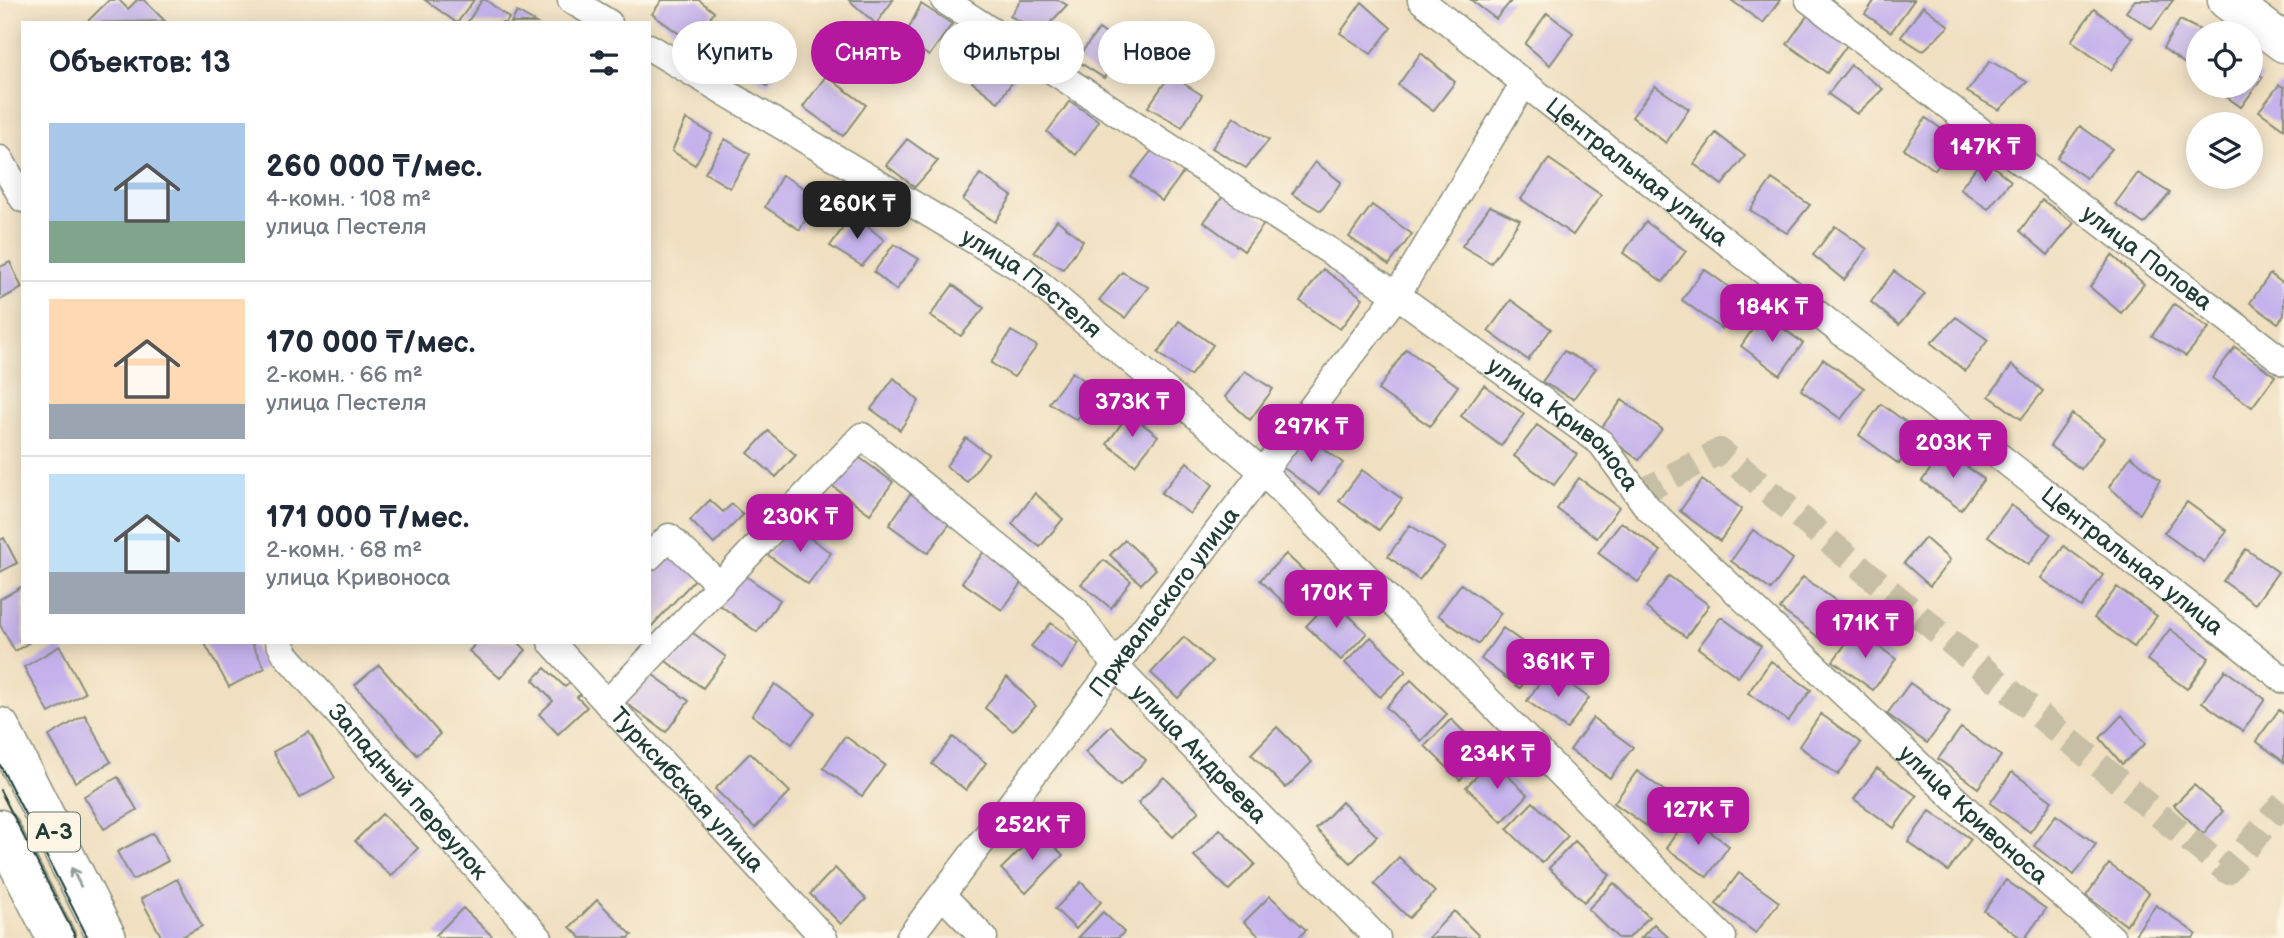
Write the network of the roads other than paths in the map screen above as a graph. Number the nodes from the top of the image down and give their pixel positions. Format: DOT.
graph roads {
  1 [pos="571,0"];
  2 [pos="944,0"];
  3 [pos="1421,0"];
  4 [pos="1809,0"];
  5 [pos="2228,0"];
  6 [pos="606,21"];
  7 [pos="2284,43"];
  8 [pos="651,48"];
  9 [pos="1524,83"];
  10 [pos="0,159"];
  11 [pos="21,196"];
  12 [pos="1397,295"];
  13 [pos="2284,362"];
  14 [pos="1262,471"];
  15 [pos="651,556"];
  16 [pos="720,585"];
  17 [pos="280,644"];
  18 [pos="559,645"];
  19 [pos="1115,666"];
  20 [pos="2284,680"];
  21 [pos="607,703"];
  22 [pos="0,727"];
  23 [pos="0,829"];
  24 [pos="942,895"];
  25 [pos="56,938"];
  26 [pos="107,938"];
  27 [pos="539,938"];
  28 [pos="824,938"];
  29 [pos="909,938"];
  30 [pos="984,938"];
  31 [pos="1377,938"];
  32 [pos="1723,938"];
  33 [pos="2112,938"];
  1 -- 6 [label="street"];
  2 -- 12 [label="street, улица Кривоноса"];
  3 -- 9 [label="street, Центральная улица"];
  4 -- 13 [label="street, улица Попова"];
  5 -- 7 [label="main road"];
  8 -- 14 [label="street, улица Пестеля"];
  9 -- 12 [label="street, Пржвальского улица"];
  9 -- 20 [label="street, Центральная улица"];
  10 -- 11 [label="street"];
  12 -- 14 [label="street, Пржвальского улица"];
  12 -- 33 [label="street, улица Кривоноса"];
  14 -- 19 [label="street, Пржвальского улица"];
  14 -- 32 [label="street, улица Пестеля"];
  15 -- 16 [label="street"];
  16 -- 19 [label="street, улица Андреева"];
  16 -- 21 [label="street"];
  17 -- 27 [label="street, Западный переулок"];
  18 -- 21 [label="street, Турксибская улица"];
  19 -- 24 [label="street, Пржвальского улица"];
  19 -- 31 [label="street, улица Андреева"];
  21 -- 28 [label="street, Турксибская улица"];
  26 -- 22 [label="main road, А-3, one-way"];
  23 -- 25 [label="main road"];
  24 -- 29 [label="street, Пржвальского улица"];
  24 -- 30 [label="street"];
}
